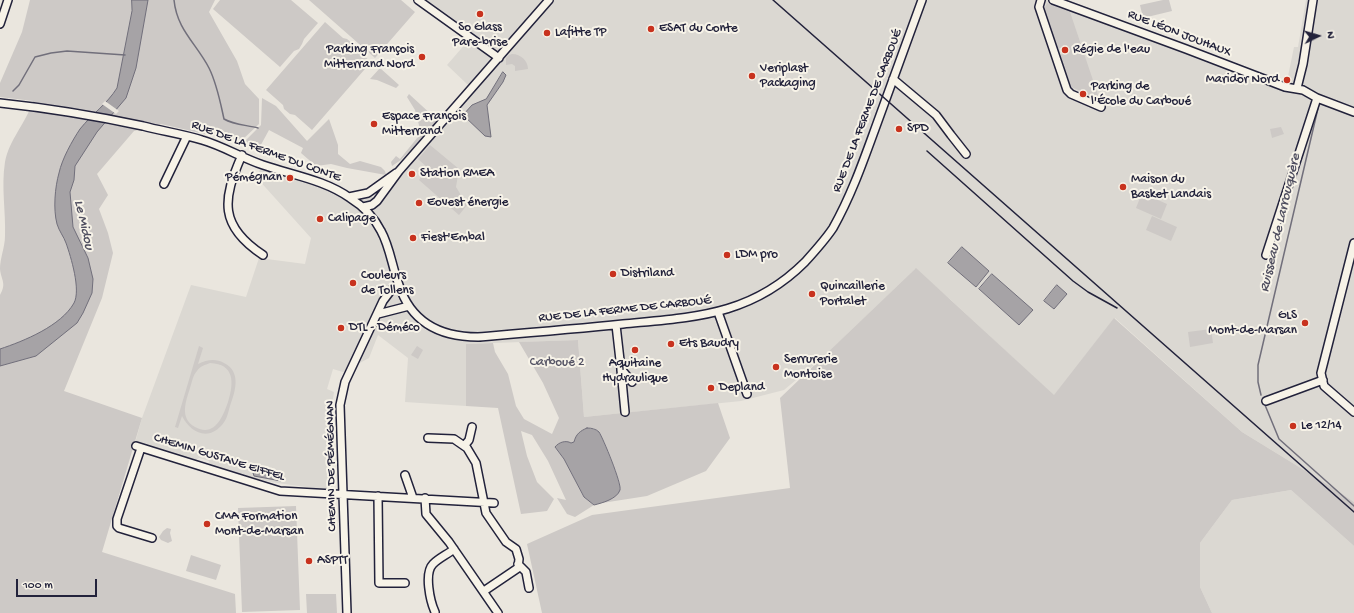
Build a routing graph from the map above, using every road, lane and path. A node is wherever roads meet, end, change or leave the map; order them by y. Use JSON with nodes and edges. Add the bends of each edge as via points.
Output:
{"nodes":[{"id":1,"x":8,"y":0,"type":"edge"},
{"id":2,"x":418,"y":0,"type":"edge"},
{"id":3,"x":549,"y":0,"type":"edge"},
{"id":4,"x":922,"y":0,"type":"edge"},
{"id":5,"x":1053,"y":0,"type":"edge"},
{"id":6,"x":1313,"y":0,"type":"edge"},
{"id":7,"x":1039,"y":2,"type":"edge"},
{"id":8,"x":0,"y":24,"type":"edge"},
{"id":9,"x":499,"y":58,"type":"junction"},
{"id":10,"x":893,"y":79,"type":"junction"},
{"id":11,"x":1297,"y":88,"type":"junction"},
{"id":12,"x":1317,"y":98,"type":"junction"},
{"id":13,"x":0,"y":103,"type":"edge"},
{"id":14,"x":1101,"y":107,"type":"dead end"},
{"id":15,"x":1354,"y":112,"type":"edge"},
{"id":16,"x":187,"y":136,"type":"junction"},
{"id":17,"x":966,"y":154,"type":"dead end"},
{"id":18,"x":242,"y":155,"type":"junction"},
{"id":19,"x":400,"y":171,"type":"junction"},
{"id":20,"x":164,"y":184,"type":"dead end"},
{"id":21,"x":368,"y":194,"type":"junction"},
{"id":22,"x":349,"y":197,"type":"junction"},
{"id":23,"x":377,"y":201,"type":"junction"},
{"id":24,"x":363,"y":207,"type":"junction"},
{"id":25,"x":374,"y":220,"type":"junction"},
{"id":26,"x":1354,"y":243,"type":"edge"},
{"id":27,"x":264,"y":255,"type":"dead end"},
{"id":28,"x":1266,"y":255,"type":"dead end"},
{"id":29,"x":399,"y":286,"type":"junction"},
{"id":30,"x":409,"y":306,"type":"junction"},
{"id":31,"x":718,"y":312,"type":"junction"},
{"id":32,"x":378,"y":314,"type":"junction"},
{"id":33,"x":616,"y":325,"type":"junction"},
{"id":34,"x":621,"y":370,"type":"junction"},
{"id":35,"x":1323,"y":380,"type":"junction"},
{"id":36,"x":632,"y":382,"type":"dead end"},
{"id":37,"x":747,"y":394,"type":"dead end"},
{"id":38,"x":1266,"y":401,"type":"dead end"},
{"id":39,"x":625,"y":412,"type":"dead end"},
{"id":40,"x":1354,"y":412,"type":"edge"},
{"id":41,"x":472,"y":427,"type":"dead end"},
{"id":42,"x":428,"y":438,"type":"dead end"},
{"id":43,"x":464,"y":446,"type":"junction"},
{"id":44,"x":405,"y":474,"type":"dead end"},
{"id":45,"x":344,"y":495,"type":"junction"},
{"id":46,"x":378,"y":496,"type":"junction"},
{"id":47,"x":413,"y":498,"type":"junction"},
{"id":48,"x":426,"y":498,"type":"junction"},
{"id":49,"x":484,"y":503,"type":"junction"},
{"id":50,"x":494,"y":503,"type":"dead end"},
{"id":51,"x":152,"y":538,"type":"dead end"},
{"id":52,"x":454,"y":549,"type":"junction"},
{"id":53,"x":518,"y":564,"type":"junction"},
{"id":54,"x":406,"y":583,"type":"dead end"},
{"id":55,"x":529,"y":588,"type":"dead end"},
{"id":56,"x":484,"y":591,"type":"junction"},
{"id":57,"x":435,"y":612,"type":"dead end"},
{"id":58,"x":348,"y":613,"type":"edge"},
{"id":59,"x":498,"y":613,"type":"edge"}],
"edges":[{"from":1,"to":8,"type":"street"},
{"from":2,"to":9,"type":"street"},
{"from":3,"to":9,"type":"street","name":"RUE DE LA FERME DU CONTE"},
{"from":4,"to":10,"type":"street","name":"RUE DE LA FERME DE CARBOUÉ"},
{"from":5,"to":11,"type":"street","name":"RUE LÉON JOUHAUX","via":[[1285,87]]},
{"from":6,"to":11,"type":"street"},
{"from":7,"to":14,"type":"street","via":[[1067,90]]},
{"from":9,"to":19,"type":"street","name":"RUE DE LA FERME DU CONTE"},
{"from":10,"to":17,"type":"street","via":[[936,115]]},
{"from":10,"to":31,"type":"street","name":"RUE DE LA FERME DE CARBOUÉ","via":[[861,169],[832,229],[794,273],[757,297]]},
{"from":11,"to":12,"type":"street","name":"RUE LÉON JOUHAUX"},
{"from":12,"to":15,"type":"street","name":"RUE LÉON JOUHAUX"},
{"from":12,"to":28,"type":"street"},
{"from":13,"to":16,"type":"street","name":"RUE DE LA FERME DU CONTE","via":[[84,115]]},
{"from":16,"to":18,"type":"street","name":"RUE DE LA FERME DU CONTE"},
{"from":16,"to":20,"type":"street"},
{"from":18,"to":22,"type":"street","name":"RUE DE LA FERME DU CONTE","via":[[261,164],[330,186]]},
{"from":18,"to":27,"type":"street","via":[[232,178],[228,200],[229,218],[250,246]]},
{"from":19,"to":21,"type":"street","name":"RUE DE LA FERME DU CONTE"},
{"from":19,"to":23,"type":"street","name":"RUE DE LA FERME DU CONTE"},
{"from":21,"to":22,"type":"street","name":"RUE DE LA FERME DU CONTE"},
{"from":21,"to":23,"type":"street"},
{"from":21,"to":24,"type":"street"},
{"from":22,"to":24,"type":"street","name":"RUE DE LA FERME DU CONTE"},
{"from":23,"to":24,"type":"street","name":"RUE DE LA FERME DU CONTE"},
{"from":23,"to":25,"type":"street","name":"RUE DE LA FERME DU CONTE","via":[[373,211]]},
{"from":24,"to":25,"type":"street","name":"RUE DE LA FERME DE CARBOUÉ"},
{"from":25,"to":29,"type":"street","name":"RUE DE LA FERME DE CARBOUÉ","via":[[385,241]]},
{"from":26,"to":35,"type":"street","via":[[1321,373]]},
{"from":29,"to":30,"type":"street","name":"RUE DE LA FERME DE CARBOUÉ"},
{"from":29,"to":32,"type":"street","name":"CHEMIN DE PÉMÉGNAN","via":[[387,295]]},
{"from":30,"to":32,"type":"street"},
{"from":30,"to":33,"type":"street","name":"RUE DE LA FERME DE CARBOUÉ","via":[[417,317],[432,327],[465,337]]},
{"from":31,"to":33,"type":"street","name":"RUE DE LA FERME DE CARBOUÉ"},
{"from":31,"to":37,"type":"street"},
{"from":32,"to":45,"type":"street","name":"CHEMIN DE PÉMÉGNAN","via":[[345,382],[340,405]]},
{"from":33,"to":34,"type":"street"},
{"from":34,"to":36,"type":"street"},
{"from":34,"to":39,"type":"street"},
{"from":35,"to":38,"type":"street"},
{"from":35,"to":40,"type":"street","via":[[1324,386]]},
{"from":41,"to":43,"type":"street","via":[[469,440]]},
{"from":42,"to":43,"type":"street","via":[[454,439]]},
{"from":43,"to":49,"type":"street","via":[[476,462]]},
{"from":44,"to":47,"type":"street","via":[[413,486]]},
{"from":45,"to":46,"type":"street","name":"CHEMIN GUSTAVE EIFFEL"},
{"from":45,"to":51,"type":"street","name":"CHEMIN GUSTAVE EIFFEL","via":[[280,491],[138,447],[117,526]]},
{"from":45,"to":58,"type":"street","name":"CHEMIN DE PÉMÉGNAN"},
{"from":46,"to":47,"type":"street","name":"CHEMIN GUSTAVE EIFFEL"},
{"from":46,"to":54,"type":"street","via":[[376,583]]},
{"from":47,"to":48,"type":"street","name":"CHEMIN GUSTAVE EIFFEL"},
{"from":48,"to":49,"type":"street","name":"CHEMIN GUSTAVE EIFFEL"},
{"from":48,"to":52,"type":"street","via":[[426,514]]},
{"from":49,"to":50,"type":"street","name":"CHEMIN GUSTAVE EIFFEL"},
{"from":49,"to":53,"type":"street","via":[[486,513],[506,542],[516,549]]},
{"from":52,"to":56,"type":"street"},
{"from":52,"to":57,"type":"street","via":[[433,564],[428,573],[431,603]]},
{"from":53,"to":55,"type":"street","via":[[526,572]]},
{"from":53,"to":56,"type":"street","via":[[518,568]]},
{"from":56,"to":59,"type":"street"}]}
